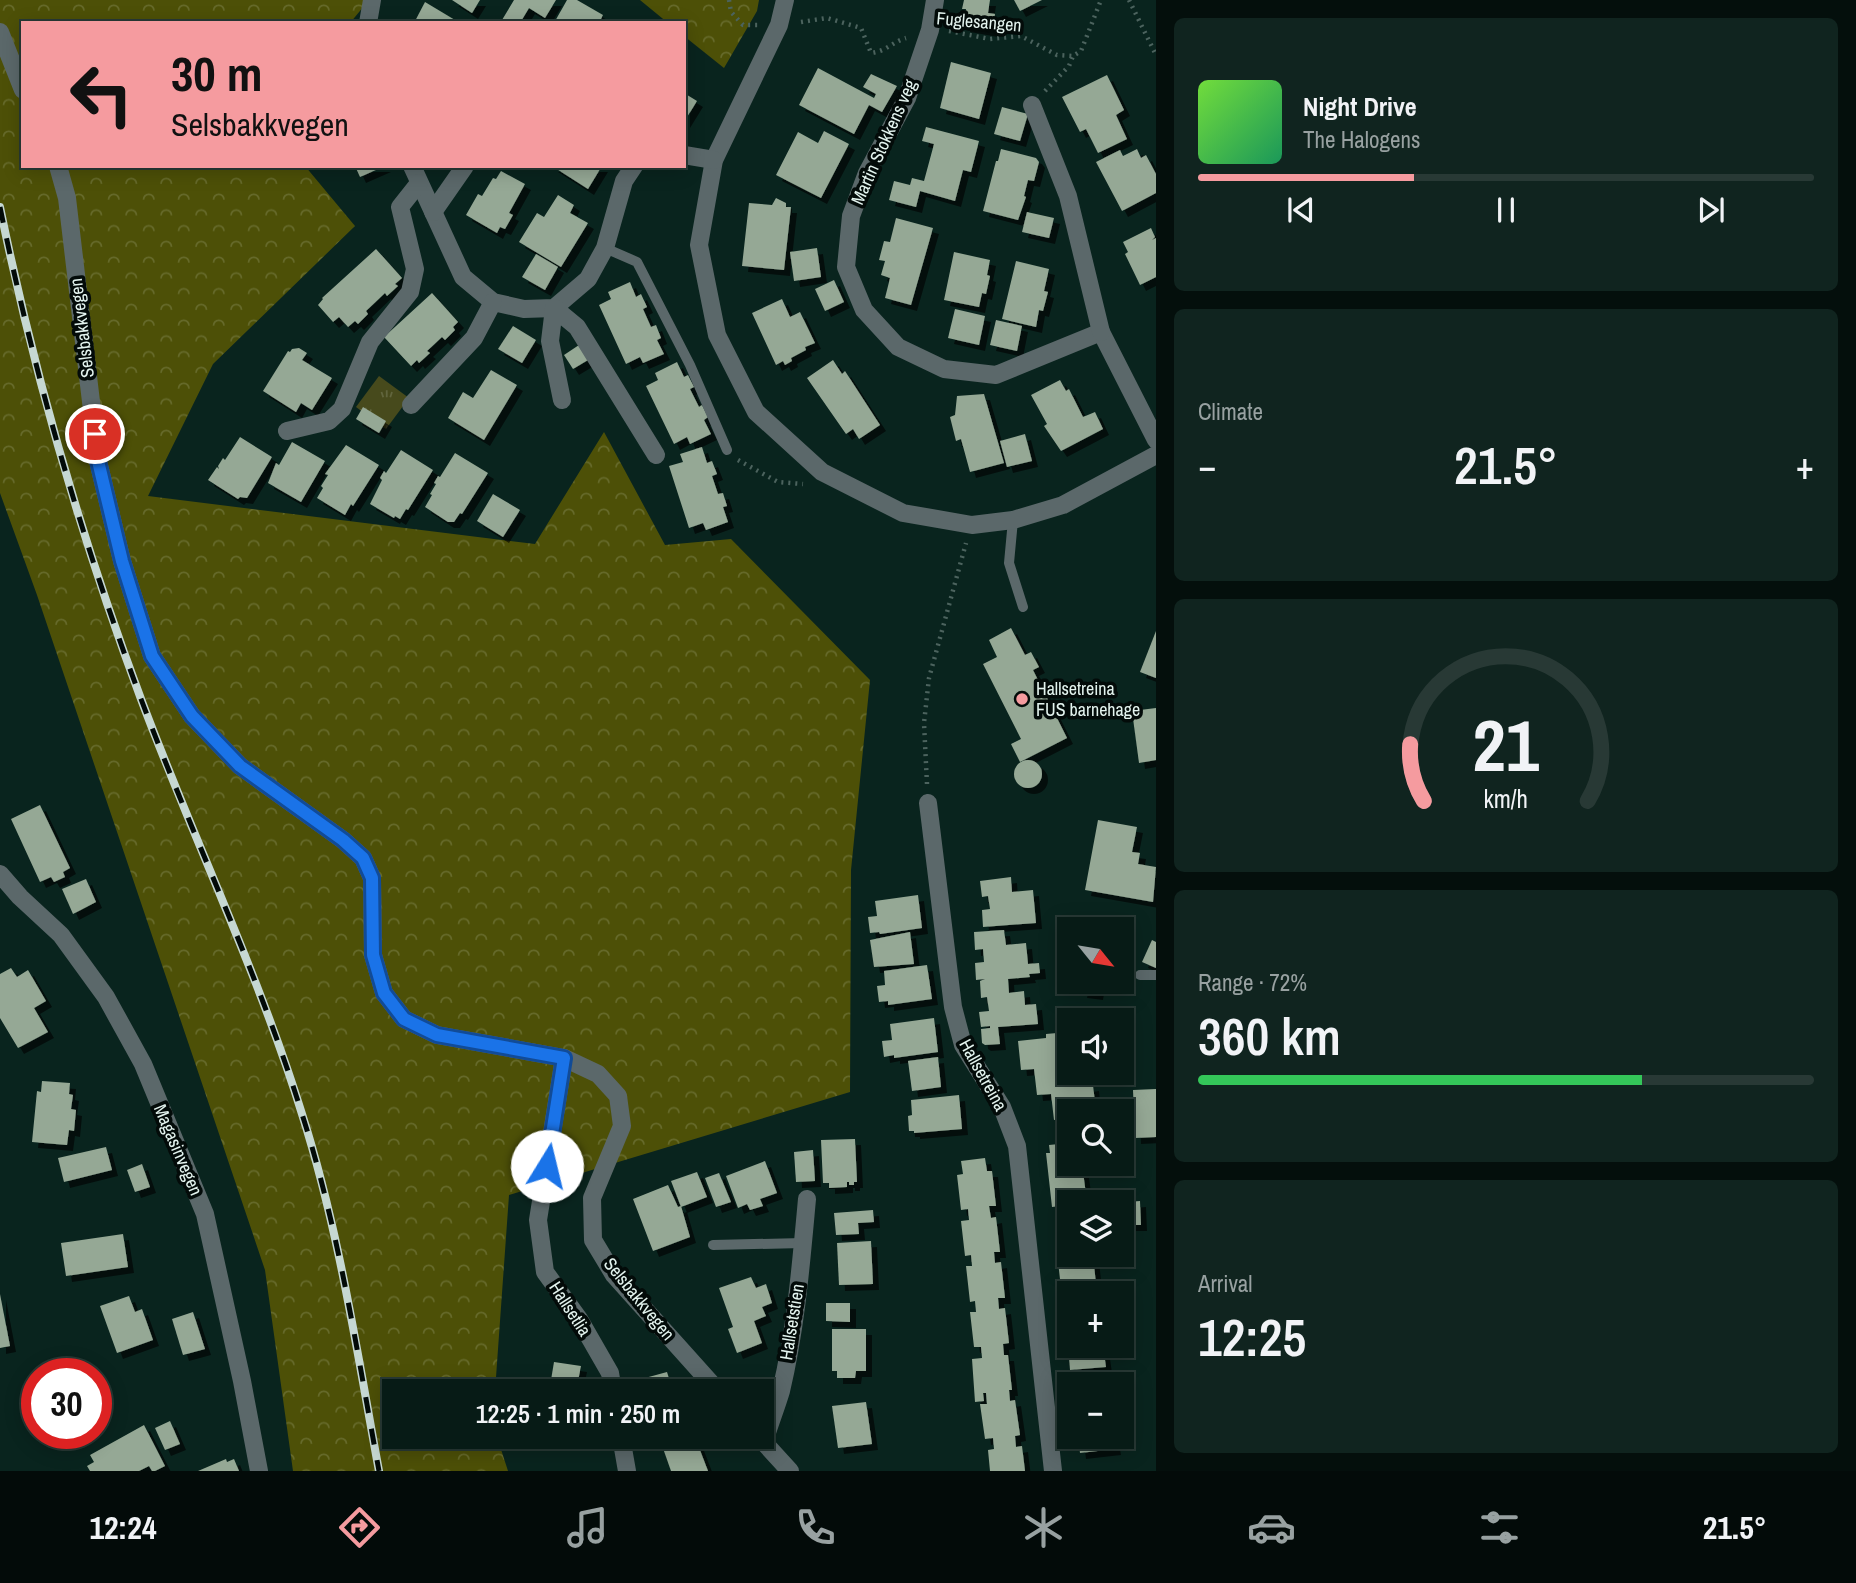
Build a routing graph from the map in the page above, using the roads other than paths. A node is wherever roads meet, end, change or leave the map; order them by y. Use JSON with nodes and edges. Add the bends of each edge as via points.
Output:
{"nodes":[{"id":1,"x":372,"y":0,"type":"edge"},
{"id":2,"x":785,"y":0,"type":"edge"},
{"id":3,"x":935,"y":0,"type":"edge"},
{"id":4,"x":368,"y":21,"type":"edge"},
{"id":5,"x":0,"y":32,"type":"edge"},
{"id":6,"x":21,"y":85,"type":"edge"},
{"id":7,"x":1032,"y":105,"type":"road end"},
{"id":8,"x":686,"y":155,"type":"edge"},
{"id":9,"x":714,"y":160,"type":"junction"},
{"id":10,"x":59,"y":168,"type":"edge"},
{"id":11,"x":464,"y":168,"type":"edge"},
{"id":12,"x":633,"y":168,"type":"edge"},
{"id":13,"x":415,"y":174,"type":"edge"},
{"id":14,"x":433,"y":212,"type":"junction"},
{"id":15,"x":605,"y":248,"type":"junction"},
{"id":16,"x":492,"y":302,"type":"junction"},
{"id":17,"x":554,"y":308,"type":"junction"},
{"id":18,"x":1101,"y":332,"type":"junction"},
{"id":19,"x":562,"y":400,"type":"dead end"},
{"id":20,"x":411,"y":405,"type":"dead end"},
{"id":21,"x":286,"y":431,"type":"dead end"},
{"id":22,"x":1156,"y":440,"type":"edge"},
{"id":23,"x":727,"y":450,"type":"road end"},
{"id":24,"x":1156,"y":455,"type":"edge"},
{"id":25,"x":656,"y":456,"type":"dead end"},
{"id":26,"x":1013,"y":520,"type":"junction"},
{"id":27,"x":1023,"y":607,"type":"dead end"},
{"id":28,"x":928,"y":803,"type":"road end"},
{"id":29,"x":0,"y":874,"type":"edge"},
{"id":30,"x":1140,"y":975,"type":"dead end"},
{"id":31,"x":1156,"y":975,"type":"edge"},
{"id":32,"x":564,"y":1058,"type":"junction"},
{"id":33,"x":807,"y":1199,"type":"dead end"},
{"id":34,"x":803,"y":1243,"type":"junction"},
{"id":35,"x":713,"y":1245,"type":"dead end"},
{"id":36,"x":611,"y":1379,"type":"edge"},
{"id":37,"x":707,"y":1379,"type":"edge"},
{"id":38,"x":774,"y":1408,"type":"edge"},
{"id":39,"x":623,"y":1449,"type":"edge"},
{"id":40,"x":770,"y":1449,"type":"edge"},
{"id":41,"x":259,"y":1471,"type":"edge"},
{"id":42,"x":627,"y":1471,"type":"edge"},
{"id":43,"x":790,"y":1471,"type":"edge"},
{"id":44,"x":1053,"y":1471,"type":"edge"}],
"edges":[{"from":1,"to":4,"type":"street"},
{"from":2,"to":9,"type":"street","via":[[779,25]]},
{"from":3,"to":18,"type":"street","name":"Martin Stokkens veg","via":[[930,30],[907,97],[867,173],[851,216],[846,267],[864,310],[898,347],[944,369],[996,375]]},
{"from":5,"to":6,"type":"street"},
{"from":7,"to":18,"type":"street","via":[[1068,196]]},
{"from":8,"to":9,"type":"street"},
{"from":9,"to":26,"type":"street","via":[[699,245],[717,335],[756,412],[822,472],[903,513],[972,525]]},
{"from":10,"to":32,"type":"street","name":"Selsbakkvegen","via":[[67,198],[98,461],[122,561],[152,656],[192,716],[240,766],[363,858],[372,878],[373,955],[384,993],[404,1019],[437,1035]]},
{"from":11,"to":14,"type":"street"},
{"from":12,"to":15,"type":"street","via":[[624,181]]},
{"from":13,"to":14,"type":"street"},
{"from":13,"to":21,"type":"street","via":[[400,207],[415,269],[410,292],[370,342],[342,409],[329,421]]},
{"from":14,"to":16,"type":"street","via":[[463,276]]},
{"from":15,"to":17,"type":"street","via":[[588,279]]},
{"from":15,"to":23,"type":"lane","via":[[637,262]]},
{"from":16,"to":17,"type":"street","via":[[524,309]]},
{"from":16,"to":20,"type":"street","via":[[474,338]]},
{"from":17,"to":19,"type":"street","via":[[550,341]]},
{"from":17,"to":25,"type":"street","via":[[577,327]]},
{"from":18,"to":22,"type":"street"},
{"from":24,"to":26,"type":"street","via":[[1063,505]]},
{"from":26,"to":27,"type":"lane","via":[[1009,563]]},
{"from":28,"to":44,"type":"street","name":"Hallsetreina","via":[[953,1007],[962,1045],[1002,1107],[1017,1146]]},
{"from":29,"to":41,"type":"street","name":"Magasinvegen","via":[[61,935],[106,997],[143,1064],[205,1214]]},
{"from":30,"to":31,"type":"lane"},
{"from":32,"to":36,"type":"street","name":"Hallsetlia","via":[[538,1220],[545,1272],[579,1320]]},
{"from":32,"to":37,"type":"street","name":"Selsbakkvegen","via":[[598,1074],[618,1096],[622,1126],[592,1198],[593,1240],[614,1275]]},
{"from":33,"to":34,"type":"street","name":"Hallsetstien"},
{"from":34,"to":35,"type":"lane"},
{"from":34,"to":38,"type":"street","name":"Hallsetstien","via":[[787,1360]]},
{"from":39,"to":42,"type":"street"},
{"from":40,"to":43,"type":"street"}]}
